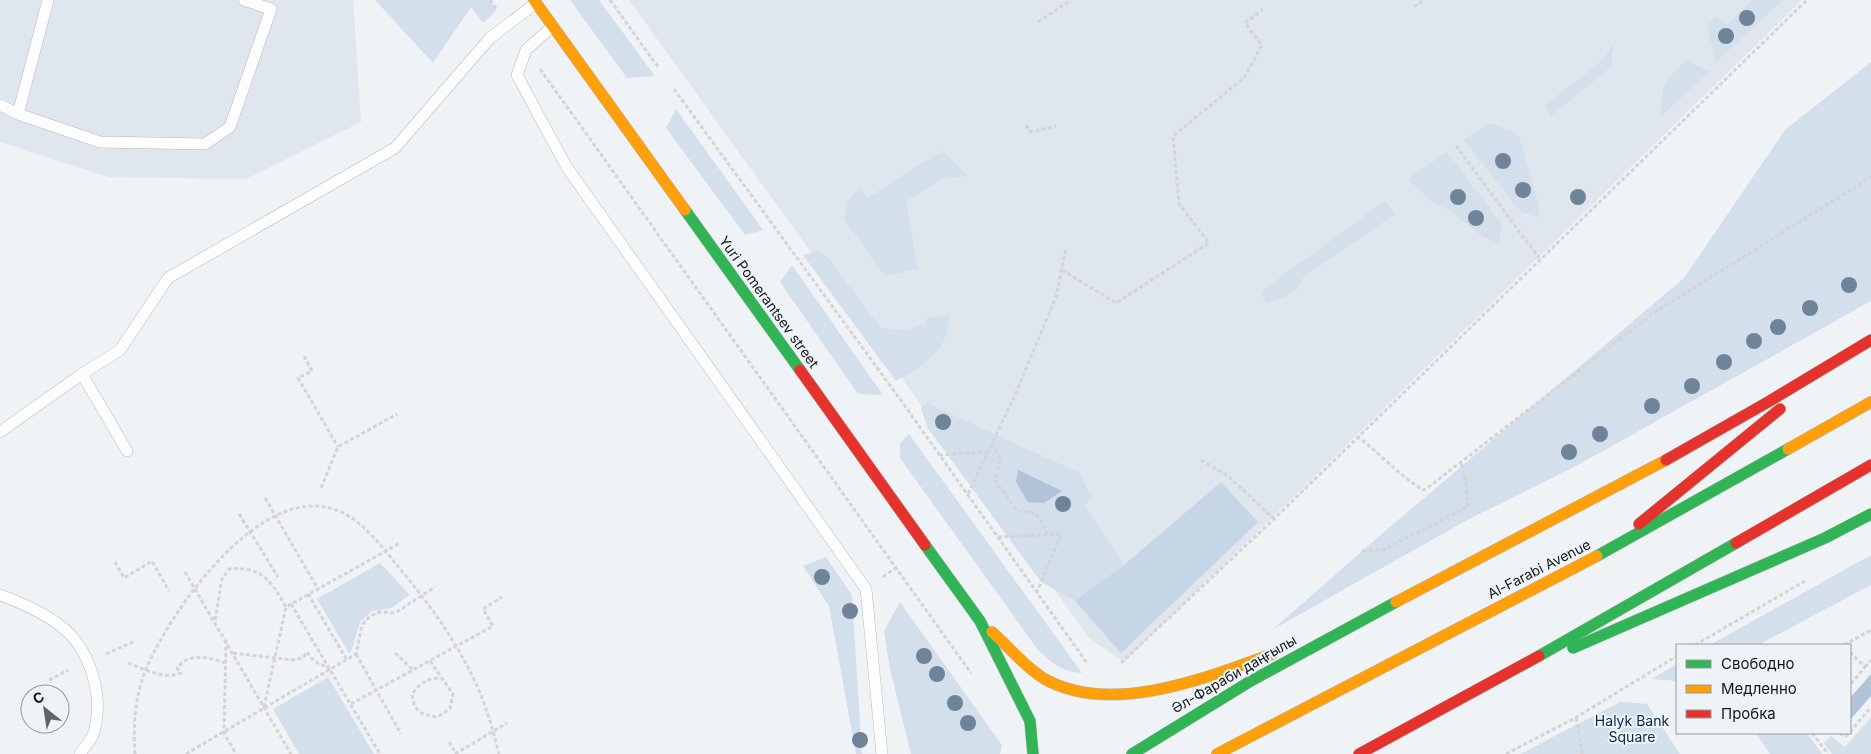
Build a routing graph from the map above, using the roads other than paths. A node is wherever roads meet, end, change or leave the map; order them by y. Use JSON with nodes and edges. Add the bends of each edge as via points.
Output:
{"nodes":[{"id":1,"x":48,"y":0,"type":"edge"},
{"id":2,"x":244,"y":0,"type":"edge"},
{"id":3,"x":535,"y":1,"type":"edge"},
{"id":4,"x":552,"y":26,"type":"junction"},
{"id":5,"x":0,"y":105,"type":"edge"},
{"id":6,"x":18,"y":114,"type":"junction"},
{"id":7,"x":1871,"y":340,"type":"edge"},
{"id":8,"x":1843,"y":357,"type":"junction"},
{"id":9,"x":82,"y":374,"type":"junction"},
{"id":10,"x":1871,"y":402,"type":"edge"},
{"id":11,"x":0,"y":432,"type":"edge"},
{"id":12,"x":127,"y":451,"type":"dead end"},
{"id":13,"x":1871,"y":465,"type":"edge"},
{"id":14,"x":1871,"y":514,"type":"edge"},
{"id":15,"x":1607,"y":551,"type":"junction"},
{"id":16,"x":0,"y":595,"type":"edge"},
{"id":17,"x":980,"y":621,"type":"junction"},
{"id":18,"x":1353,"y":624,"type":"junction"},
{"id":19,"x":1498,"y":680,"type":"junction"},
{"id":20,"x":80,"y":754,"type":"edge"},
{"id":21,"x":882,"y":754,"type":"edge"},
{"id":22,"x":1033,"y":754,"type":"edge"},
{"id":23,"x":1132,"y":754,"type":"edge"},
{"id":24,"x":1217,"y":754,"type":"edge"},
{"id":25,"x":1359,"y":754,"type":"edge"}],
"edges":[{"from":1,"to":6,"type":"lane"},
{"from":2,"to":6,"type":"lane","via":[[271,9],[230,127],[205,144],[100,142]]},
{"from":3,"to":4,"type":"main road","name":"Yuri Pomerantsev street"},
{"from":3,"to":9,"type":"lane","via":[[490,38],[395,148],[168,278],[120,350]]},
{"from":4,"to":17,"type":"main road","name":"Yuri Pomerantsev street"},
{"from":4,"to":21,"type":"lane","via":[[526,50],[517,75],[566,166],[866,589]]},
{"from":5,"to":6,"type":"lane"},
{"from":7,"to":8,"type":"main road"},
{"from":8,"to":15,"type":"main road"},
{"from":8,"to":18,"type":"main road","via":[[1653,467]]},
{"from":9,"to":11,"type":"lane"},
{"from":9,"to":12,"type":"lane"},
{"from":10,"to":15,"type":"main road","name":"Al-Farabi Avenue"},
{"from":13,"to":19,"type":"main road"},
{"from":14,"to":19,"type":"main road","via":[[1825,538]]},
{"from":15,"to":24,"type":"main road","name":"Al-Farabi Avenue"},
{"from":16,"to":20,"type":"lane","via":[[27,605],[63,627],[89,661],[98,700],[92,736]]},
{"from":17,"to":18,"type":"main road","via":[[1044,678],[1070,691],[1103,697],[1139,692],[1222,672]]},
{"from":17,"to":22,"type":"main road","via":[[1030,721]]},
{"from":18,"to":23,"type":"main road","name":"Әл-Фараби даңғылы","via":[[1188,716]]},
{"from":19,"to":25,"type":"main road"}]}
